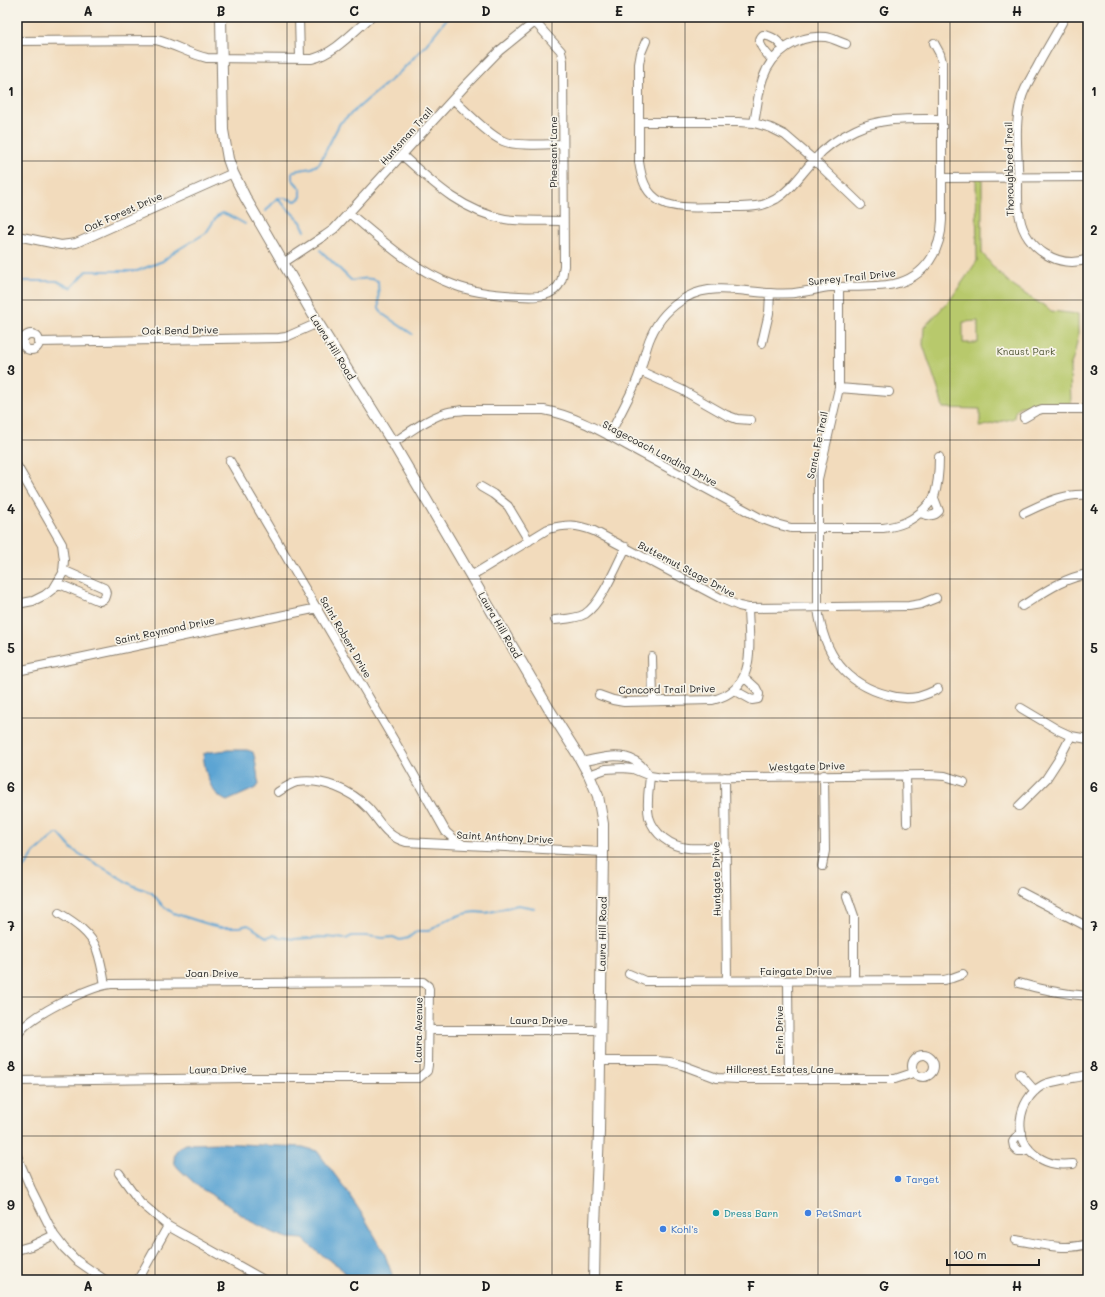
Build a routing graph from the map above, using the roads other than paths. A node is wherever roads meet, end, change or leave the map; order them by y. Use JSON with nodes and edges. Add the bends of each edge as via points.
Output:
{"nodes":[{"id":1,"x":221,"y":17,"type":"edge"},
{"id":2,"x":299,"y":17,"type":"edge"},
{"id":3,"x":371,"y":17,"type":"edge"},
{"id":4,"x":1065,"y":17,"type":"edge"},
{"id":5,"x":538,"y":19,"type":"edge"},
{"id":6,"x":17,"y":41,"type":"edge"},
{"id":7,"x":646,"y":41,"type":"dead end"},
{"id":8,"x":934,"y":43,"type":"dead end"},
{"id":9,"x":846,"y":44,"type":"dead end"},
{"id":10,"x":784,"y":48,"type":"junction"},
{"id":11,"x":300,"y":58,"type":"junction"},
{"id":12,"x":222,"y":59,"type":"junction"},
{"id":13,"x":772,"y":60,"type":"junction"},
{"id":14,"x":453,"y":99,"type":"junction"},
{"id":15,"x":942,"y":119,"type":"junction"},
{"id":16,"x":640,"y":122,"type":"junction"},
{"id":17,"x":754,"y":123,"type":"junction"},
{"id":18,"x":563,"y":144,"type":"junction"},
{"id":19,"x":402,"y":155,"type":"junction"},
{"id":20,"x":814,"y":160,"type":"junction"},
{"id":21,"x":233,"y":173,"type":"junction"},
{"id":22,"x":1018,"y":177,"type":"junction"},
{"id":23,"x":1088,"y":177,"type":"edge"},
{"id":24,"x":942,"y":178,"type":"junction"},
{"id":25,"x":861,"y":205,"type":"dead end"},
{"id":26,"x":349,"y":213,"type":"junction"},
{"id":27,"x":563,"y":221,"type":"junction"},
{"id":28,"x":17,"y":236,"type":"edge"},
{"id":29,"x":1088,"y":258,"type":"edge"},
{"id":30,"x":283,"y":263,"type":"junction"},
{"id":31,"x":839,"y":286,"type":"junction"},
{"id":32,"x":770,"y":293,"type":"junction"},
{"id":33,"x":318,"y":323,"type":"junction"},
{"id":34,"x":38,"y":342,"type":"dead end"},
{"id":35,"x":762,"y":343,"type":"dead end"},
{"id":36,"x":640,"y":371,"type":"junction"},
{"id":37,"x":840,"y":388,"type":"junction"},
{"id":38,"x":889,"y":392,"type":"dead end"},
{"id":39,"x":1088,"y":409,"type":"edge"},
{"id":40,"x":1024,"y":418,"type":"dead end"},
{"id":41,"x":751,"y":420,"type":"dead end"},
{"id":42,"x":609,"y":436,"type":"junction"},
{"id":43,"x":393,"y":443,"type":"junction"},
{"id":44,"x":939,"y":458,"type":"dead end"},
{"id":45,"x":230,"y":461,"type":"dead end"},
{"id":46,"x":17,"y":466,"type":"edge"},
{"id":47,"x":481,"y":487,"type":"dead end"},
{"id":48,"x":1088,"y":495,"type":"edge"},
{"id":49,"x":934,"y":498,"type":"junction"},
{"id":50,"x":920,"y":513,"type":"junction"},
{"id":51,"x":1024,"y":513,"type":"dead end"},
{"id":52,"x":818,"y":528,"type":"junction"},
{"id":53,"x":529,"y":542,"type":"junction"},
{"id":54,"x":626,"y":547,"type":"junction"},
{"id":55,"x":63,"y":570,"type":"junction"},
{"id":56,"x":1088,"y":574,"type":"edge"},
{"id":57,"x":472,"y":576,"type":"junction"},
{"id":58,"x":57,"y":584,"type":"junction"},
{"id":59,"x":936,"y":598,"type":"dead end"},
{"id":60,"x":17,"y":604,"type":"edge"},
{"id":61,"x":1022,"y":606,"type":"dead end"},
{"id":62,"x":318,"y":608,"type":"junction"},
{"id":63,"x":748,"y":608,"type":"junction"},
{"id":64,"x":818,"y":608,"type":"junction"},
{"id":65,"x":555,"y":620,"type":"dead end"},
{"id":66,"x":652,"y":656,"type":"dead end"},
{"id":67,"x":17,"y":671,"type":"edge"},
{"id":68,"x":744,"y":677,"type":"junction"},
{"id":69,"x":938,"y":689,"type":"dead end"},
{"id":70,"x":734,"y":690,"type":"junction"},
{"id":71,"x":599,"y":695,"type":"dead end"},
{"id":72,"x":653,"y":701,"type":"junction"},
{"id":73,"x":1021,"y":708,"type":"dead end"},
{"id":74,"x":1071,"y":736,"type":"junction"},
{"id":75,"x":1088,"y":739,"type":"edge"},
{"id":76,"x":582,"y":762,"type":"junction"},
{"id":77,"x":589,"y":775,"type":"junction"},
{"id":78,"x":906,"y":775,"type":"junction"},
{"id":79,"x":650,"y":776,"type":"junction"},
{"id":80,"x":824,"y":776,"type":"junction"},
{"id":81,"x":725,"y":777,"type":"junction"},
{"id":82,"x":964,"y":782,"type":"dead end"},
{"id":83,"x":278,"y":792,"type":"dead end"},
{"id":84,"x":1019,"y":806,"type":"dead end"},
{"id":85,"x":907,"y":823,"type":"dead end"},
{"id":86,"x":442,"y":825,"type":"junction"},
{"id":87,"x":429,"y":843,"type":"junction"},
{"id":88,"x":462,"y":844,"type":"junction"},
{"id":89,"x":725,"y":847,"type":"junction"},
{"id":90,"x":603,"y":852,"type":"junction"},
{"id":91,"x":822,"y":866,"type":"dead end"},
{"id":92,"x":1021,"y":892,"type":"dead end"},
{"id":93,"x":847,"y":896,"type":"dead end"},
{"id":94,"x":59,"y":913,"type":"dead end"},
{"id":95,"x":1088,"y":927,"type":"edge"},
{"id":96,"x":629,"y":974,"type":"dead end"},
{"id":97,"x":963,"y":974,"type":"dead end"},
{"id":98,"x":854,"y":980,"type":"junction"},
{"id":99,"x":727,"y":981,"type":"junction"},
{"id":100,"x":788,"y":981,"type":"junction"},
{"id":101,"x":423,"y":982,"type":"joint"},
{"id":102,"x":1019,"y":983,"type":"dead end"},
{"id":103,"x":105,"y":984,"type":"junction"},
{"id":104,"x":1088,"y":996,"type":"edge"},
{"id":105,"x":429,"y":1030,"type":"junction"},
{"id":106,"x":601,"y":1030,"type":"junction"},
{"id":107,"x":17,"y":1036,"type":"edge"},
{"id":108,"x":600,"y":1061,"type":"junction"},
{"id":109,"x":914,"y":1071,"type":"dead end"},
{"id":110,"x":1020,"y":1074,"type":"dead end"},
{"id":111,"x":1088,"y":1075,"type":"edge"},
{"id":112,"x":419,"y":1078,"type":"joint"},
{"id":113,"x":789,"y":1079,"type":"junction"},
{"id":114,"x":17,"y":1081,"type":"edge"},
{"id":115,"x":1035,"y":1091,"type":"junction"},
{"id":116,"x":17,"y":1156,"type":"edge"},
{"id":117,"x":1073,"y":1164,"type":"dead end"},
{"id":118,"x":119,"y":1173,"type":"dead end"},
{"id":119,"x":168,"y":1226,"type":"junction"},
{"id":120,"x":54,"y":1236,"type":"junction"},
{"id":121,"x":1016,"y":1240,"type":"dead end"},
{"id":122,"x":1088,"y":1244,"type":"edge"},
{"id":123,"x":17,"y":1250,"type":"edge"},
{"id":124,"x":105,"y":1280,"type":"edge"},
{"id":125,"x":138,"y":1280,"type":"edge"},
{"id":126,"x":264,"y":1280,"type":"edge"},
{"id":127,"x":594,"y":1280,"type":"edge"}],
"edges":[{"from":1,"to":12,"type":"main road","name":"Laura Hill Road"},
{"from":2,"to":11,"type":"street"},
{"from":3,"to":11,"type":"street","via":[[324,55],[312,59]]},
{"from":4,"to":22,"type":"street","name":"Thoroughbred Trail","via":[[1021,99],[1017,131]]},
{"from":5,"to":14,"type":"street","name":"Huntsman Trail","via":[[499,51]]},
{"from":5,"to":18,"type":"street","name":"Pheasant Lane","via":[[561,51],[563,61]]},
{"from":6,"to":12,"type":"street","via":[[156,40],[168,42],[196,56]]},
{"from":7,"to":16,"type":"street","via":[[639,64]]},
{"from":8,"to":15,"type":"street","name":"Surrey Trail Drive","via":[[942,62]]},
{"from":9,"to":10,"type":"street","via":[[817,37]]},
{"from":10,"to":13,"type":"street"},
{"from":10,"to":13,"type":"street","via":[[771,36],[760,38],[760,46]]},
{"from":11,"to":12,"type":"street"},
{"from":12,"to":21,"type":"main road","name":"Laura Hill Road","via":[[223,130]]},
{"from":13,"to":17,"type":"street","via":[[762,80]]},
{"from":14,"to":18,"type":"street","via":[[504,141],[518,144]]},
{"from":14,"to":19,"type":"street","name":"Huntsman Trail"},
{"from":15,"to":20,"type":"street","via":[[874,123],[841,137]]},
{"from":15,"to":24,"type":"street","name":"Surrey Trail Drive"},
{"from":16,"to":17,"type":"street"},
{"from":16,"to":20,"type":"street","via":[[639,162],[645,187],[652,195],[672,206],[763,205],[786,192]]},
{"from":17,"to":20,"type":"street","via":[[785,135]]},
{"from":18,"to":27,"type":"street","name":"Pheasant Lane"},
{"from":19,"to":26,"type":"street","name":"Huntsman Trail"},
{"from":19,"to":27,"type":"street","via":[[436,186],[464,206],[507,220]]},
{"from":20,"to":25,"type":"street"},
{"from":21,"to":28,"type":"street","name":"Oak Forest Drive","via":[[76,243],[61,245]]},
{"from":21,"to":30,"type":"main road","name":"Laura Hill Road"},
{"from":22,"to":23,"type":"street"},
{"from":22,"to":24,"type":"street"},
{"from":22,"to":29,"type":"street","name":"Thoroughbred Trail","via":[[1020,219],[1034,245],[1052,258],[1064,262],[1078,262]]},
{"from":24,"to":31,"type":"street","name":"Surrey Trail Drive","via":[[942,231],[933,256],[924,267],[904,281],[894,284]]},
{"from":26,"to":27,"type":"street","name":"Pheasant Lane","via":[[404,259],[428,273],[455,285],[492,294],[526,297],[542,296],[555,290],[562,280]]},
{"from":26,"to":30,"type":"street","name":"Huntsman Trail","via":[[334,229]]},
{"from":30,"to":33,"type":"main road","name":"Laura Hill Road"},
{"from":31,"to":32,"type":"street","name":"Surrey Trail Drive","via":[[787,294]]},
{"from":31,"to":37,"type":"street","name":"Santa Fe Trail"},
{"from":32,"to":35,"type":"street","via":[[769,313]]},
{"from":32,"to":36,"type":"street","name":"Surrey Trail Drive","via":[[716,290],[688,296],[666,313],[658,323],[650,337]]},
{"from":33,"to":34,"type":"street","name":"Oak Bend Drive","via":[[279,338]]},
{"from":33,"to":43,"type":"main road","name":"Laura Hill Road"},
{"from":36,"to":41,"type":"street","via":[[682,390],[726,415]]},
{"from":36,"to":42,"type":"street","name":"Surrey Trail Drive"},
{"from":37,"to":38,"type":"street"},
{"from":37,"to":52,"type":"street","name":"Santa Fe Trail","via":[[818,479]]},
{"from":39,"to":40,"type":"street","via":[[1042,409]]},
{"from":42,"to":43,"type":"street","name":"Stagecoach Landing Drive","via":[[568,415],[544,410],[464,410],[435,418]]},
{"from":42,"to":52,"type":"street","name":"Stagecoach Landing Drive","via":[[760,518],[790,528]]},
{"from":43,"to":57,"type":"main road","name":"Laura Hill Road"},
{"from":44,"to":49,"type":"street","name":"Stagecoach Landing Drive"},
{"from":45,"to":62,"type":"street","name":"Saint Robert Drive"},
{"from":46,"to":55,"type":"street","via":[[62,544]]},
{"from":47,"to":53,"type":"street","via":[[508,506]]},
{"from":48,"to":51,"type":"street","via":[[1058,498]]},
{"from":49,"to":50,"type":"street","name":"Stagecoach Landing Drive"},
{"from":49,"to":50,"type":"street","name":"Stagecoach Landing Drive","via":[[939,511],[932,516]]},
{"from":50,"to":52,"type":"street","name":"Stagecoach Landing Drive","via":[[907,522],[883,528]]},
{"from":52,"to":64,"type":"street","name":"Santa Fe Trail"},
{"from":53,"to":54,"type":"street","name":"Butternut Stage Drive","via":[[548,529],[572,525],[583,526]]},
{"from":53,"to":57,"type":"street","name":"Butternut Stage Drive"},
{"from":54,"to":63,"type":"street","name":"Butternut Stage Drive","via":[[722,599]]},
{"from":54,"to":65,"type":"street","via":[[593,606],[586,613],[576,617]]},
{"from":55,"to":58,"type":"street"},
{"from":55,"to":58,"type":"street","via":[[104,588],[104,599],[100,601]]},
{"from":56,"to":61,"type":"street","via":[[1058,584]]},
{"from":57,"to":76,"type":"main road","name":"Laura Hill Road"},
{"from":58,"to":60,"type":"street","via":[[45,595],[33,601]]},
{"from":59,"to":64,"type":"street","name":"Butternut Stage Drive","via":[[908,606]]},
{"from":62,"to":67,"type":"street","name":"Saint Raymond Drive"},
{"from":62,"to":86,"type":"street","name":"Saint Robert Drive"},
{"from":63,"to":64,"type":"street","name":"Butternut Stage Drive"},
{"from":63,"to":68,"type":"street","name":"Concord Trail Drive","via":[[749,656]]},
{"from":64,"to":69,"type":"street","name":"Santa Fe Trail","via":[[820,625],[831,652],[843,669],[857,682],[878,693],[906,698],[918,697]]},
{"from":66,"to":72,"type":"street"},
{"from":68,"to":70,"type":"street","name":"Concord Trail Drive"},
{"from":68,"to":70,"type":"street","via":[[756,688],[758,699],[752,700]]},
{"from":70,"to":72,"type":"street","name":"Concord Trail Drive","via":[[722,698],[712,700]]},
{"from":71,"to":72,"type":"street","name":"Concord Trail Drive","via":[[624,702]]},
{"from":73,"to":74,"type":"street"},
{"from":74,"to":75,"type":"street"},
{"from":74,"to":84,"type":"street","via":[[1046,779]]},
{"from":76,"to":77,"type":"main road","name":"Laura Hill Road"},
{"from":76,"to":79,"type":"street","via":[[603,757],[624,757],[636,761]]},
{"from":77,"to":79,"type":"street","name":"Westgate Drive","via":[[606,769],[622,768],[633,769]]},
{"from":77,"to":90,"type":"main road","name":"Laura Hill Road","via":[[598,796],[603,824]]},
{"from":78,"to":80,"type":"street","name":"Westgate Drive"},
{"from":78,"to":82,"type":"street","name":"Westgate Drive","via":[[939,775]]},
{"from":78,"to":85,"type":"street"},
{"from":79,"to":81,"type":"street","name":"Westgate Drive"},
{"from":79,"to":89,"type":"street","via":[[649,816],[652,824],[664,838],[670,843],[688,848]]},
{"from":80,"to":81,"type":"street","name":"Westgate Drive"},
{"from":80,"to":91,"type":"street","via":[[825,852]]},
{"from":81,"to":89,"type":"street","name":"Huntgate Drive"},
{"from":83,"to":87,"type":"street","name":"Saint Anthony Drive","via":[[297,782],[316,782],[336,787],[360,800],[385,830],[399,840]]},
{"from":86,"to":87,"type":"street","via":[[441,836]]},
{"from":86,"to":88,"type":"street","name":"Saint Robert Drive","via":[[446,832]]},
{"from":87,"to":88,"type":"street","name":"Saint Anthony Drive"},
{"from":88,"to":90,"type":"street","name":"Saint Anthony Drive"},
{"from":89,"to":99,"type":"street","name":"Huntgate Drive"},
{"from":90,"to":106,"type":"main road","name":"Laura Hill Road"},
{"from":92,"to":95,"type":"street"},
{"from":93,"to":98,"type":"street","via":[[854,916]]},
{"from":94,"to":103,"type":"street","via":[[75,923],[92,940],[99,954]]},
{"from":96,"to":99,"type":"street","name":"Fairgate Drive","via":[[645,981]]},
{"from":97,"to":98,"type":"street","name":"Fairgate Drive","via":[[944,980]]},
{"from":98,"to":100,"type":"street","name":"Fairgate Drive"},
{"from":99,"to":100,"type":"street","name":"Fairgate Drive"},
{"from":100,"to":113,"type":"street","name":"Erin Drive"},
{"from":101,"to":103,"type":"street","name":"Joan Drive"},
{"from":101,"to":105,"type":"street","name":"Laura Avenue","via":[[429,989]]},
{"from":102,"to":104,"type":"street","via":[[1064,994]]},
{"from":103,"to":107,"type":"street","name":"Joan Drive","via":[[67,999],[21,1029]]},
{"from":105,"to":106,"type":"street","name":"Laura Drive"},
{"from":105,"to":112,"type":"street","name":"Laura Avenue","via":[[427,1071]]},
{"from":106,"to":108,"type":"main road","name":"Laura Hill Road"},
{"from":108,"to":113,"type":"street","name":"Hillcrest Estates Lane","via":[[670,1062],[712,1076],[737,1080]]},
{"from":108,"to":127,"type":"main road","name":"Laura Hill Road"},
{"from":109,"to":113,"type":"street","name":"Hillcrest Estates Lane","via":[[895,1079]]},
{"from":110,"to":115,"type":"street"},
{"from":111,"to":115,"type":"street","via":[[1051,1082]]},
{"from":112,"to":114,"type":"street","name":"Laura Drive"},
{"from":115,"to":117,"type":"street","via":[[1021,1111],[1024,1142],[1036,1157],[1058,1165]]},
{"from":116,"to":120,"type":"street"},
{"from":118,"to":119,"type":"street","via":[[140,1202]]},
{"from":119,"to":125,"type":"street"},
{"from":119,"to":126,"type":"street"},
{"from":120,"to":123,"type":"street"},
{"from":120,"to":124,"type":"street","via":[[76,1260]]},
{"from":121,"to":122,"type":"street","via":[[1060,1247]]}]}
